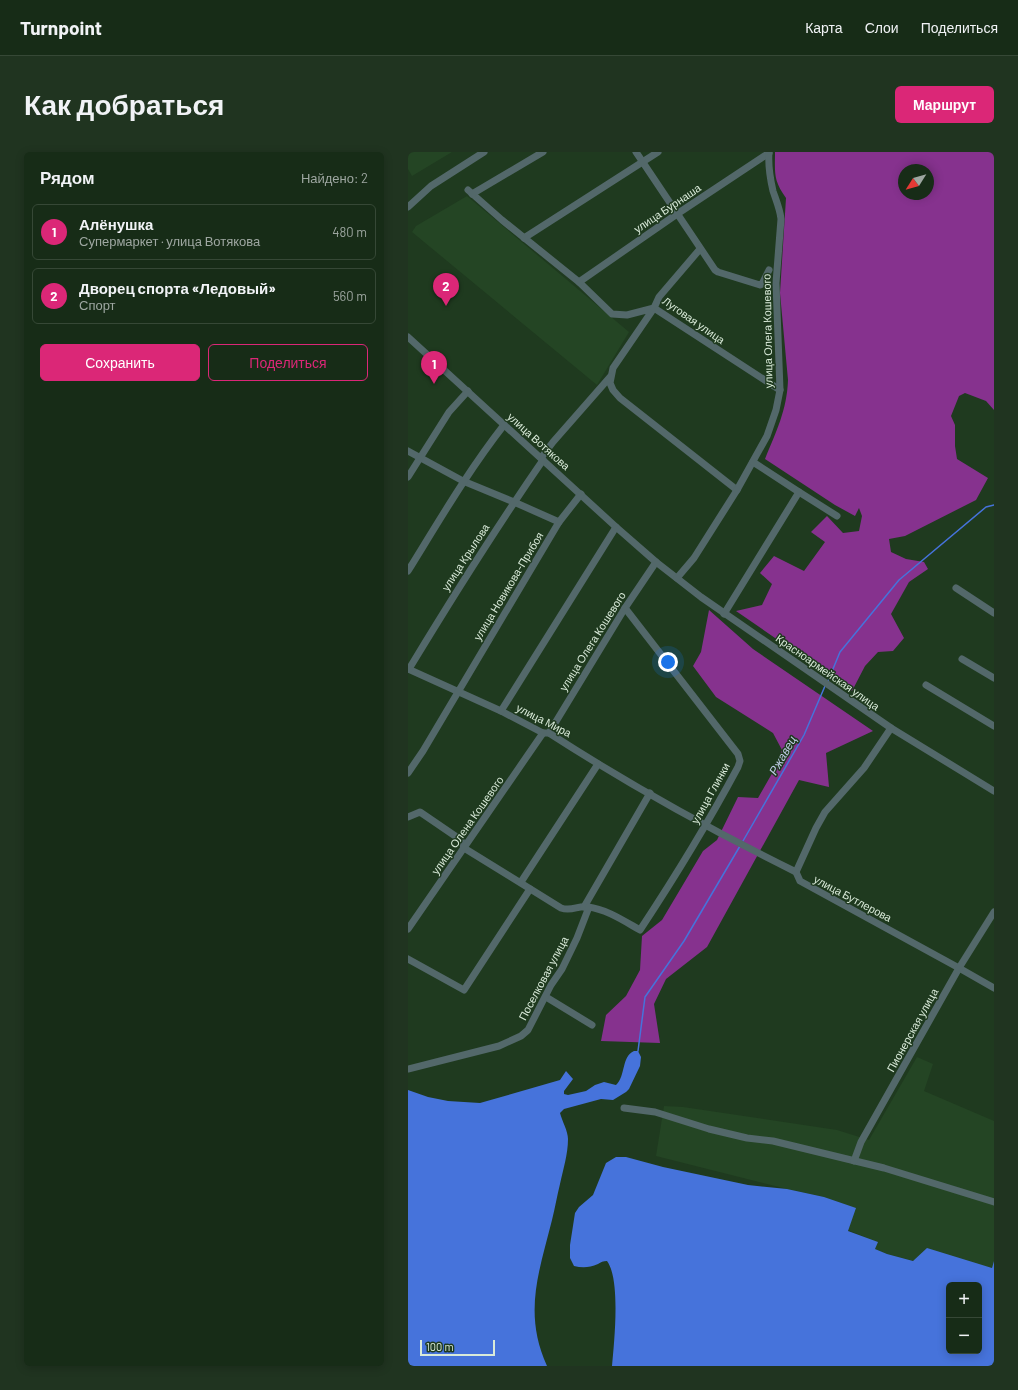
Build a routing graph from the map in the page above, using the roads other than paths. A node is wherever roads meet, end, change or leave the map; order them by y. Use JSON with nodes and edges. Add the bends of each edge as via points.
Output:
{"nodes":[{"id":1,"x":484,"y":152,"type":"edge"},
{"id":2,"x":531,"y":152,"type":"edge"},
{"id":3,"x":636,"y":152,"type":"edge"},
{"id":4,"x":658,"y":152,"type":"edge"},
{"id":5,"x":541,"y":153,"type":"edge"},
{"id":6,"x":769,"y":153,"type":"edge"},
{"id":7,"x":642,"y":162,"type":"junction"},
{"id":8,"x":408,"y":207,"type":"edge"},
{"id":9,"x":677,"y":214,"type":"junction"},
{"id":10,"x":524,"y":238,"type":"junction"},
{"id":11,"x":700,"y":249,"type":"junction"},
{"id":12,"x":769,"y":270,"type":"dead end"},
{"id":13,"x":579,"y":282,"type":"junction"},
{"id":14,"x":654,"y":308,"type":"junction"},
{"id":15,"x":408,"y":337,"type":"edge"},
{"id":16,"x":610,"y":380,"type":"junction"},
{"id":17,"x":780,"y":390,"type":"junction"},
{"id":18,"x":468,"y":391,"type":"junction"},
{"id":19,"x":504,"y":424,"type":"junction"},
{"id":20,"x":408,"y":451,"type":"edge"},
{"id":21,"x":420,"y":457,"type":"junction"},
{"id":22,"x":542,"y":459,"type":"junction"},
{"id":23,"x":754,"y":462,"type":"junction"},
{"id":24,"x":408,"y":477,"type":"edge"},
{"id":25,"x":463,"y":481,"type":"junction"},
{"id":26,"x":737,"y":490,"type":"junction"},
{"id":27,"x":799,"y":492,"type":"junction"},
{"id":28,"x":581,"y":494,"type":"junction"},
{"id":29,"x":514,"y":502,"type":"junction"},
{"id":30,"x":837,"y":516,"type":"dead end"},
{"id":31,"x":559,"y":522,"type":"junction"},
{"id":32,"x":616,"y":527,"type":"junction"},
{"id":33,"x":656,"y":562,"type":"junction"},
{"id":34,"x":408,"y":570,"type":"edge"},
{"id":35,"x":677,"y":578,"type":"junction"},
{"id":36,"x":956,"y":588,"type":"dead end"},
{"id":37,"x":625,"y":608,"type":"junction"},
{"id":38,"x":994,"y":613,"type":"edge"},
{"id":39,"x":724,"y":614,"type":"junction"},
{"id":40,"x":962,"y":659,"type":"dead end"},
{"id":41,"x":408,"y":669,"type":"edge"},
{"id":42,"x":994,"y":678,"type":"edge"},
{"id":43,"x":926,"y":685,"type":"dead end"},
{"id":44,"x":458,"y":691,"type":"junction"},
{"id":45,"x":501,"y":710,"type":"junction"},
{"id":46,"x":994,"y":726,"type":"edge"},
{"id":47,"x":891,"y":728,"type":"junction"},
{"id":48,"x":546,"y":733,"type":"junction"},
{"id":49,"x":598,"y":764,"type":"junction"},
{"id":50,"x":408,"y":773,"type":"edge"},
{"id":51,"x":994,"y":792,"type":"edge"},
{"id":52,"x":650,"y":793,"type":"junction"},
{"id":53,"x":408,"y":817,"type":"edge"},
{"id":54,"x":706,"y":825,"type":"junction"},
{"id":55,"x":464,"y":848,"type":"junction"},
{"id":56,"x":796,"y":872,"type":"junction"},
{"id":57,"x":521,"y":882,"type":"junction"},
{"id":58,"x":530,"y":890,"type":"junction"},
{"id":59,"x":587,"y":907,"type":"junction"},
{"id":60,"x":994,"y":912,"type":"edge"},
{"id":61,"x":408,"y":929,"type":"edge"},
{"id":62,"x":408,"y":959,"type":"edge"},
{"id":63,"x":959,"y":968,"type":"junction"},
{"id":64,"x":994,"y":988,"type":"edge"},
{"id":65,"x":546,"y":997,"type":"junction"},
{"id":66,"x":592,"y":1026,"type":"dead end"},
{"id":67,"x":408,"y":1069,"type":"edge"},
{"id":68,"x":624,"y":1108,"type":"dead end"},
{"id":69,"x":854,"y":1161,"type":"junction"},
{"id":70,"x":994,"y":1202,"type":"edge"}],
"edges":[{"from":1,"to":8,"type":"street","via":[[431,186]]},
{"from":2,"to":5,"type":"street"},
{"from":3,"to":7,"type":"street"},
{"from":4,"to":7,"type":"street"},
{"from":5,"to":10,"type":"street","via":[[470,192]]},
{"from":6,"to":9,"type":"street","name":"улица Бурнаша"},
{"from":6,"to":17,"type":"street","name":"улица Олега Кошевого","via":[[771,180],[781,219],[776,283]]},
{"from":7,"to":9,"type":"street"},
{"from":7,"to":10,"type":"street"},
{"from":9,"to":11,"type":"street"},
{"from":9,"to":13,"type":"street","name":"улица Бурнаша"},
{"from":10,"to":13,"type":"street"},
{"from":11,"to":12,"type":"street","via":[[718,272],[755,284],[762,284]]},
{"from":11,"to":14,"type":"street","name":"Луговая улица","via":[[659,297]]},
{"from":13,"to":14,"type":"street","via":[[612,314],[627,315]]},
{"from":14,"to":16,"type":"street","name":"улица Крылова","via":[[626,348]]},
{"from":14,"to":17,"type":"street","name":"Луговая улица"},
{"from":15,"to":18,"type":"street","name":"улица Вотякова"},
{"from":16,"to":22,"type":"street","name":"улица Крылова","via":[[553,442]]},
{"from":16,"to":26,"type":"street","via":[[613,390],[620,398]]},
{"from":17,"to":23,"type":"street","name":"улица Олега Кошевого","via":[[767,436]]},
{"from":18,"to":19,"type":"street","name":"улица Вотякова"},
{"from":18,"to":21,"type":"street","via":[[450,412]]},
{"from":19,"to":22,"type":"street","name":"улица Вотякова"},
{"from":19,"to":25,"type":"street"},
{"from":20,"to":21,"type":"street"},
{"from":21,"to":24,"type":"street"},
{"from":21,"to":25,"type":"street"},
{"from":22,"to":28,"type":"street","name":"улица Вотякова"},
{"from":22,"to":29,"type":"street","name":"улица Крылова"},
{"from":23,"to":26,"type":"street","name":"улица Олега Кошевого"},
{"from":23,"to":27,"type":"street"},
{"from":25,"to":29,"type":"street"},
{"from":25,"to":34,"type":"street"},
{"from":26,"to":35,"type":"street","name":"улица Олега Кошевого","via":[[694,558]]},
{"from":27,"to":30,"type":"street"},
{"from":27,"to":39,"type":"street"},
{"from":28,"to":31,"type":"street","name":"улица Новикова-Прибоя"},
{"from":28,"to":32,"type":"street","name":"улица Вотякова"},
{"from":29,"to":31,"type":"street"},
{"from":29,"to":41,"type":"street","name":"улица Крылова"},
{"from":31,"to":44,"type":"street","name":"улица Новикова-Прибоя"},
{"from":32,"to":33,"type":"street","name":"улица Вотякова"},
{"from":32,"to":45,"type":"street"},
{"from":33,"to":35,"type":"street","name":"Красноармейская улица"},
{"from":33,"to":37,"type":"street","name":"улица Олега Кошевого"},
{"from":35,"to":39,"type":"street","name":"Красноармейская улица"},
{"from":36,"to":38,"type":"street"},
{"from":37,"to":48,"type":"street","name":"улица Олега Кошевого"},
{"from":37,"to":54,"type":"street","name":"улица Глинки","via":[[738,754],[738,767]]},
{"from":39,"to":47,"type":"street","name":"Красноармейская улица"},
{"from":40,"to":42,"type":"street"},
{"from":41,"to":44,"type":"street","name":"улица Мира"},
{"from":43,"to":46,"type":"street"},
{"from":44,"to":45,"type":"street","name":"улица Мира"},
{"from":44,"to":50,"type":"street","name":"улица Новикова-Прибоя"},
{"from":45,"to":48,"type":"street","name":"улица Мира"},
{"from":47,"to":51,"type":"street","name":"Красноармейская улица"},
{"from":47,"to":56,"type":"street","via":[[864,768],[825,812]]},
{"from":48,"to":49,"type":"street","name":"улица Мира"},
{"from":48,"to":55,"type":"street","name":"улица Олена Кошевого"},
{"from":49,"to":52,"type":"street","name":"улица Мира"},
{"from":49,"to":57,"type":"street"},
{"from":52,"to":54,"type":"street","name":"улица Мира"},
{"from":52,"to":59,"type":"street","name":"Поселковая улица"},
{"from":53,"to":55,"type":"street","via":[[420,812],[461,840]]},
{"from":54,"to":56,"type":"street","name":"улица Бутлерова"},
{"from":54,"to":59,"type":"street","name":"улица Глинки","via":[[640,930],[603,911]]},
{"from":55,"to":57,"type":"street"},
{"from":55,"to":61,"type":"street","name":"улица Олена Кошевого"},
{"from":56,"to":63,"type":"street","name":"улица Бутлерова","via":[[800,881]]},
{"from":57,"to":58,"type":"street"},
{"from":58,"to":59,"type":"street","via":[[567,910]]},
{"from":58,"to":62,"type":"street","via":[[464,990]]},
{"from":59,"to":65,"type":"street","name":"Поселковая улица","via":[[577,938]]},
{"from":60,"to":63,"type":"street","name":"Пионерская улица"},
{"from":63,"to":64,"type":"street","name":"улица Бутлерова"},
{"from":63,"to":69,"type":"street","name":"Пионерская улица","via":[[861,1142]]},
{"from":65,"to":66,"type":"street"},
{"from":65,"to":67,"type":"street","name":"Поселковая улица","via":[[528,1030],[521,1036],[499,1046]]},
{"from":68,"to":69,"type":"street","via":[[655,1112],[709,1129],[773,1141]]},
{"from":69,"to":70,"type":"street"}]}
